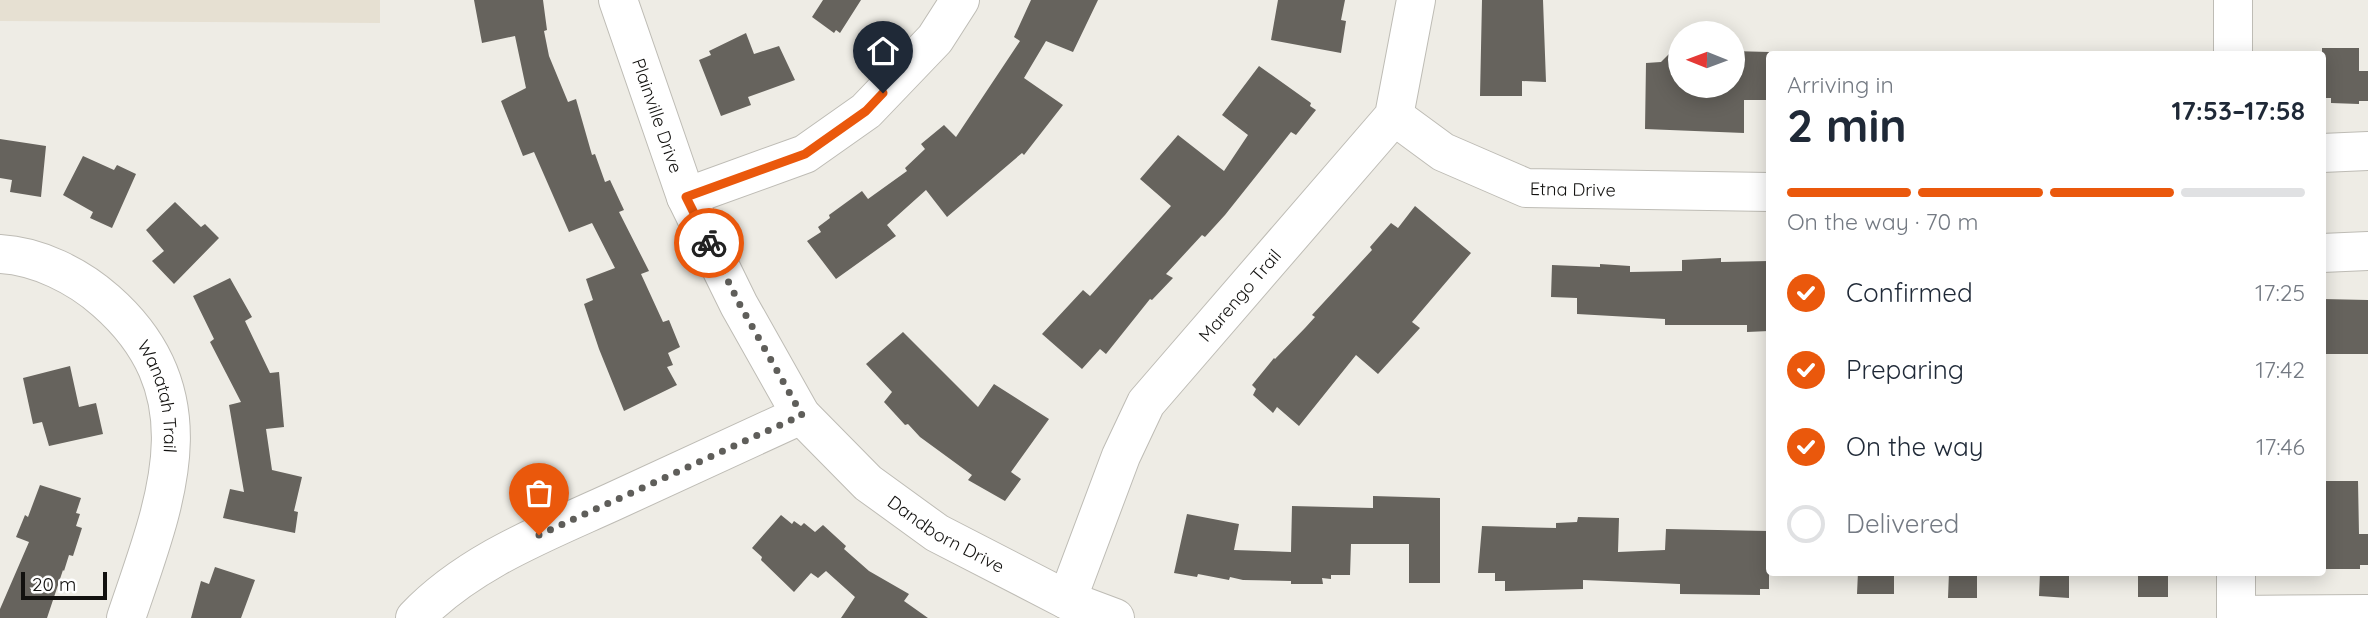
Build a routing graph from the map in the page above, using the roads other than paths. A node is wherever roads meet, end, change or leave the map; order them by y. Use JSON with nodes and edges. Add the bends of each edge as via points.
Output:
{"nodes":[{"id":1,"x":618,"y":0,"type":"edge"},
{"id":2,"x":960,"y":0,"type":"edge"},
{"id":3,"x":1416,"y":0,"type":"edge"},
{"id":4,"x":2233,"y":0,"type":"edge"},
{"id":5,"x":2233,"y":51,"type":"edge"},
{"id":6,"x":1394,"y":116,"type":"junction"},
{"id":7,"x":2368,"y":151,"type":"edge"},
{"id":8,"x":2326,"y":153,"type":"edge"},
{"id":9,"x":1766,"y":192,"type":"edge"},
{"id":10,"x":686,"y":197,"type":"junction"},
{"id":11,"x":2368,"y":251,"type":"edge"},
{"id":12,"x":2326,"y":253,"type":"edge"},
{"id":13,"x":0,"y":254,"type":"edge"},
{"id":14,"x":802,"y":415,"type":"junction"},
{"id":15,"x":2236,"y":576,"type":"edge"},
{"id":16,"x":1067,"y":600,"type":"junction"},
{"id":17,"x":2368,"y":614,"type":"edge"},
{"id":18,"x":2236,"y":616,"type":"edge"},
{"id":19,"x":126,"y":618,"type":"edge"},
{"id":20,"x":415,"y":618,"type":"edge"},
{"id":21,"x":1115,"y":618,"type":"edge"}],
"edges":[{"from":1,"to":10,"type":"street","name":"Plainville Drive"},
{"from":2,"to":10,"type":"street","via":[[935,39],[866,111],[805,154]]},
{"from":3,"to":6,"type":"street"},
{"from":4,"to":5,"type":"street"},
{"from":6,"to":9,"type":"street","name":"Etna Drive","via":[[1443,152],[1526,188]]},
{"from":6,"to":16,"type":"street","name":"Marengo Trail","via":[[1146,403]]},
{"from":7,"to":8,"type":"street"},
{"from":10,"to":14,"type":"street","name":"Plainville Drive"},
{"from":11,"to":12,"type":"street"},
{"from":13,"to":19,"type":"street","name":"Wanatah Trail","via":[[49,265],[90,286],[121,314],[162,381],[171,414],[168,484]]},
{"from":14,"to":16,"type":"street","name":"Dandborn Drive","via":[[869,483],[937,533]]},
{"from":14,"to":20,"type":"street","via":[[539,535],[435,597]]},
{"from":15,"to":18,"type":"street"},
{"from":16,"to":21,"type":"street","name":"Dandborn Drive"},
{"from":17,"to":18,"type":"street"}]}
